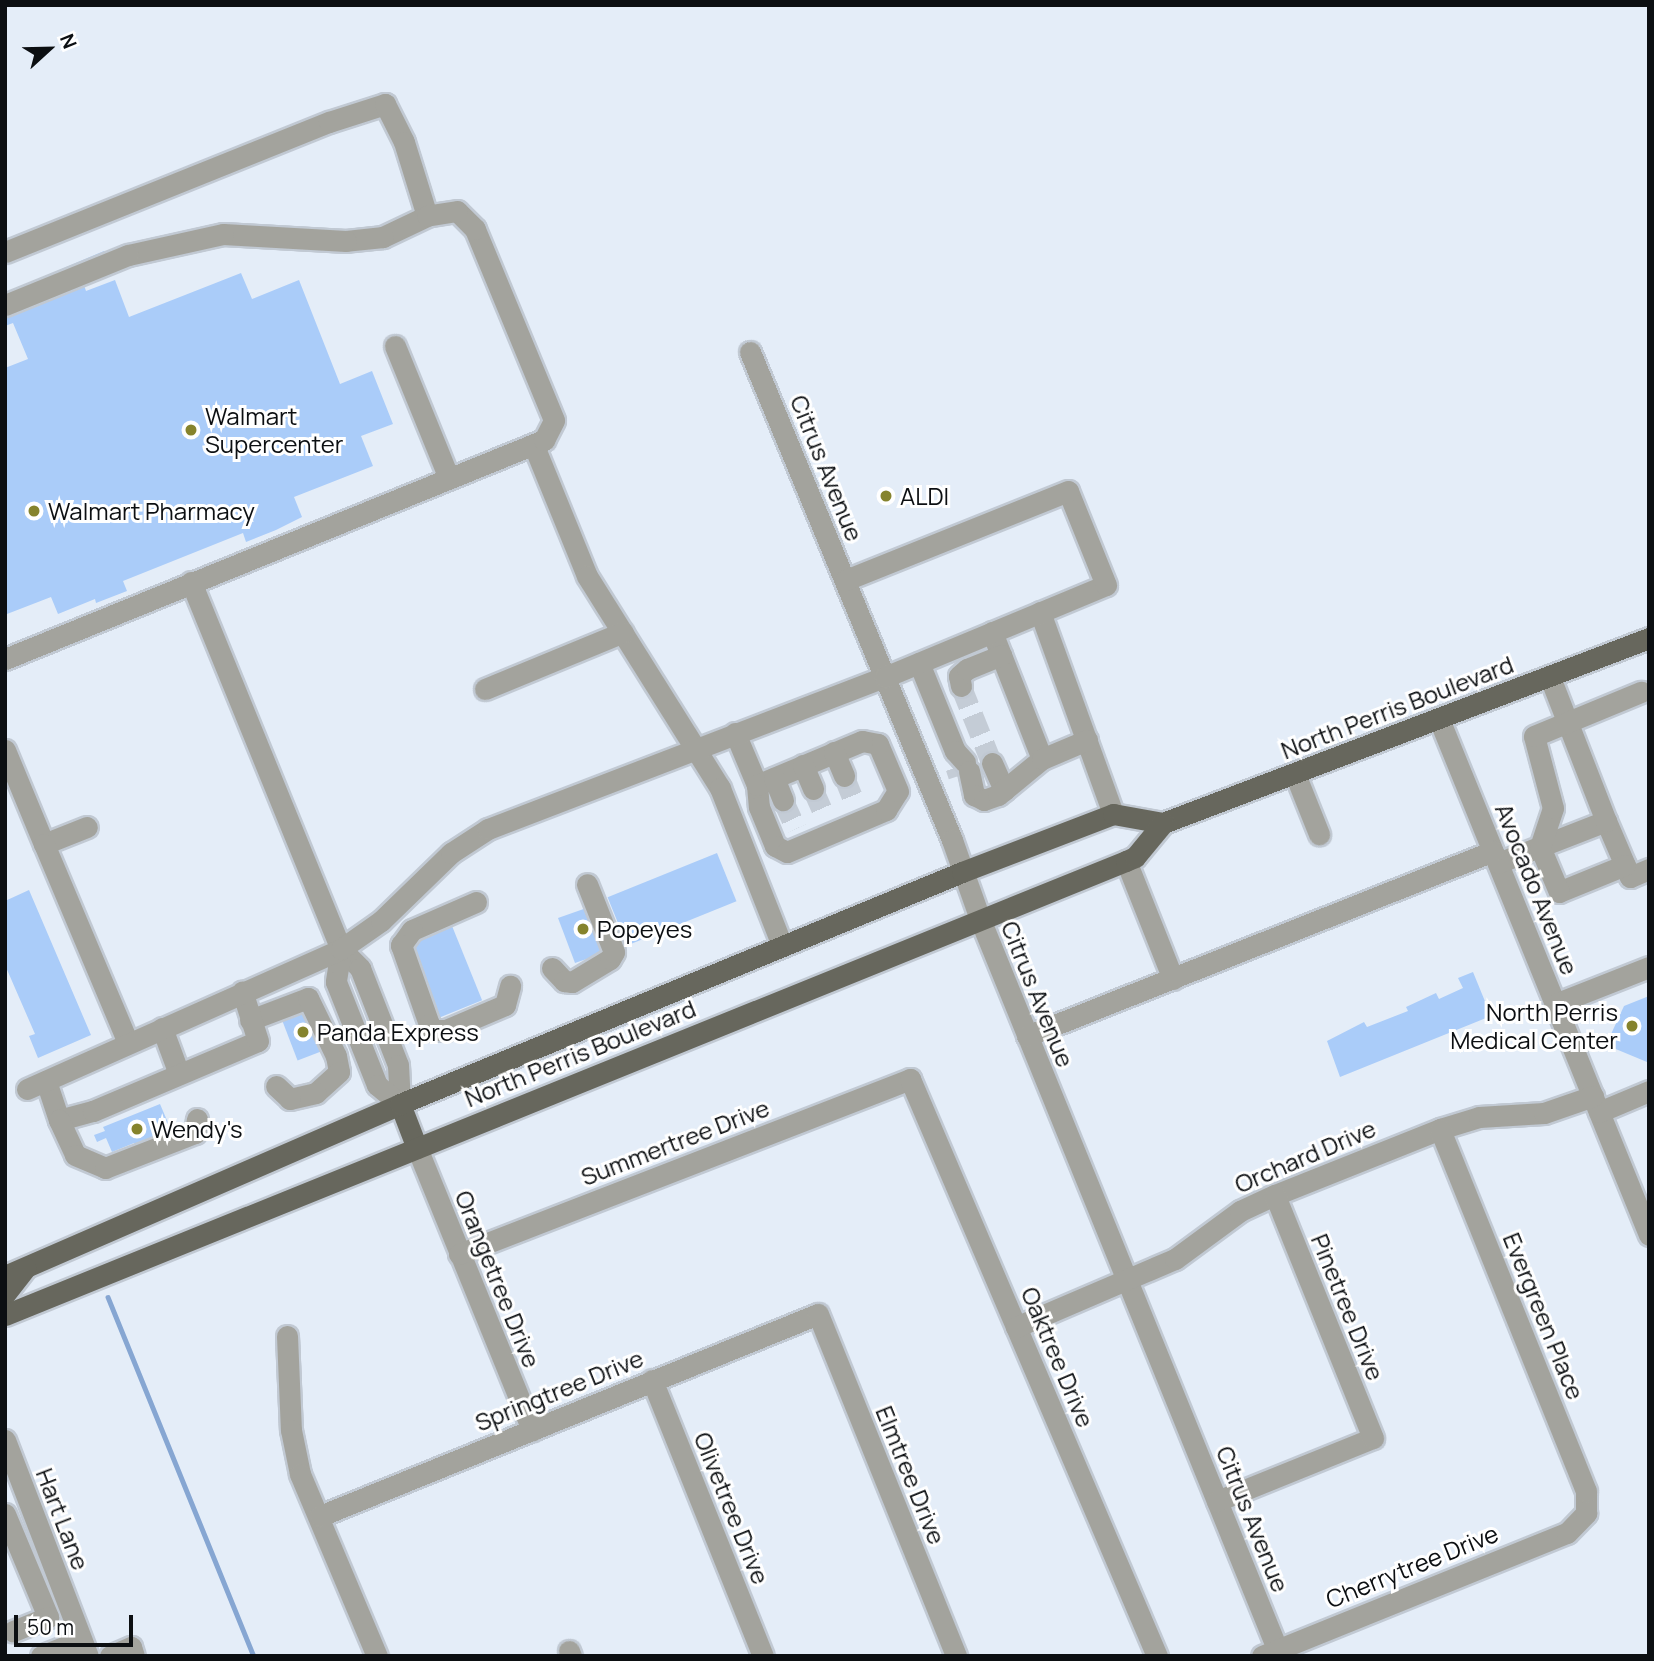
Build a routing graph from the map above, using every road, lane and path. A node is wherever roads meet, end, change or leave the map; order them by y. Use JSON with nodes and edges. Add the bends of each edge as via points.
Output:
{"nodes":[{"id":1,"x":427,"y":216,"type":"junction"},
{"id":2,"x":5,"y":252,"type":"edge"},
{"id":3,"x":5,"y":305,"type":"edge"},
{"id":4,"x":395,"y":346,"type":"dead end"},
{"id":5,"x":750,"y":352,"type":"dead end"},
{"id":6,"x":534,"y":446,"type":"junction"},
{"id":7,"x":449,"y":478,"type":"junction"},
{"id":8,"x":845,"y":580,"type":"junction"},
{"id":9,"x":191,"y":582,"type":"junction"},
{"id":10,"x":1040,"y":612,"type":"junction"},
{"id":11,"x":623,"y":632,"type":"junction"},
{"id":12,"x":992,"y":632,"type":"junction"},
{"id":13,"x":1649,"y":638,"type":"edge"},
{"id":14,"x":1001,"y":655,"type":"junction"},
{"id":15,"x":5,"y":659,"type":"edge"},
{"id":16,"x":919,"y":663,"type":"junction"},
{"id":17,"x":885,"y":677,"type":"junction"},
{"id":18,"x":1550,"y":677,"type":"junction"},
{"id":19,"x":961,"y":686,"type":"dead end"},
{"id":20,"x":485,"y":689,"type":"dead end"},
{"id":21,"x":1641,"y":692,"type":"dead end"},
{"id":22,"x":1439,"y":719,"type":"junction"},
{"id":23,"x":1568,"y":723,"type":"junction"},
{"id":24,"x":735,"y":733,"type":"junction"},
{"id":25,"x":1087,"y":740,"type":"junction"},
{"id":26,"x":696,"y":747,"type":"junction"},
{"id":27,"x":5,"y":750,"type":"edge"},
{"id":28,"x":834,"y":752,"type":"junction"},
{"id":29,"x":1042,"y":759,"type":"junction"},
{"id":30,"x":992,"y":763,"type":"tunnel mouth"},
{"id":31,"x":803,"y":765,"type":"junction"},
{"id":32,"x":1295,"y":774,"type":"junction"},
{"id":33,"x":844,"y":776,"type":"tunnel mouth"},
{"id":34,"x":766,"y":781,"type":"junction"},
{"id":35,"x":813,"y":789,"type":"tunnel mouth"},
{"id":36,"x":1004,"y":790,"type":"junction"},
{"id":37,"x":783,"y":800,"type":"tunnel mouth"},
{"id":38,"x":1113,"y":814,"type":"junction"},
{"id":39,"x":762,"y":815,"type":"junction"},
{"id":40,"x":1606,"y":821,"type":"junction"},
{"id":41,"x":1163,"y":823,"type":"junction"},
{"id":42,"x":736,"y":825,"type":"junction"},
{"id":43,"x":87,"y":827,"type":"dead end"},
{"id":44,"x":1319,"y":834,"type":"dead end"},
{"id":45,"x":44,"y":844,"type":"junction"},
{"id":46,"x":1540,"y":847,"type":"junction"},
{"id":47,"x":1495,"y":857,"type":"junction"},
{"id":48,"x":1126,"y":861,"type":"junction"},
{"id":49,"x":1625,"y":865,"type":"junction"},
{"id":50,"x":1649,"y":869,"type":"edge"},
{"id":51,"x":962,"y":872,"type":"junction"},
{"id":52,"x":587,"y":884,"type":"dead end"},
{"id":53,"x":476,"y":902,"type":"dead end"},
{"id":54,"x":980,"y":919,"type":"junction"},
{"id":55,"x":782,"y":945,"type":"junction"},
{"id":56,"x":341,"y":950,"type":"junction"},
{"id":57,"x":1649,"y":967,"type":"edge"},
{"id":58,"x":552,"y":968,"type":"dead end"},
{"id":59,"x":1173,"y":979,"type":"junction"},
{"id":60,"x":510,"y":986,"type":"dead end"},
{"id":61,"x":242,"y":992,"type":"junction"},
{"id":62,"x":1555,"y":1004,"type":"junction"},
{"id":63,"x":250,"y":1020,"type":"junction"},
{"id":64,"x":162,"y":1028,"type":"junction"},
{"id":65,"x":1027,"y":1036,"type":"junction"},
{"id":66,"x":128,"y":1043,"type":"junction"},
{"id":67,"x":179,"y":1074,"type":"junction"},
{"id":68,"x":910,"y":1079,"type":"joint"},
{"id":69,"x":276,"y":1086,"type":"dead end"},
{"id":70,"x":1649,"y":1091,"type":"edge"},
{"id":71,"x":400,"y":1104,"type":"junction"},
{"id":72,"x":1596,"y":1104,"type":"junction"},
{"id":73,"x":197,"y":1118,"type":"dead end"},
{"id":74,"x":59,"y":1120,"type":"junction"},
{"id":75,"x":1440,"y":1129,"type":"junction"},
{"id":76,"x":417,"y":1148,"type":"junction"},
{"id":77,"x":1275,"y":1195,"type":"junction"},
{"id":78,"x":1642,"y":1198,"type":"edge"},
{"id":79,"x":1649,"y":1234,"type":"edge"},
{"id":80,"x":459,"y":1254,"type":"junction"},
{"id":81,"x":15,"y":1272,"type":"edge"},
{"id":82,"x":1126,"y":1279,"type":"junction"},
{"id":83,"x":5,"y":1294,"type":"edge"},
{"id":84,"x":818,"y":1314,"type":"joint"},
{"id":85,"x":5,"y":1315,"type":"edge"},
{"id":86,"x":1016,"y":1327,"type":"junction"},
{"id":87,"x":287,"y":1336,"type":"dead end"},
{"id":88,"x":652,"y":1380,"type":"junction"},
{"id":89,"x":532,"y":1430,"type":"junction"},
{"id":90,"x":5,"y":1440,"type":"edge"},
{"id":91,"x":1217,"y":1501,"type":"junction"},
{"id":92,"x":5,"y":1514,"type":"edge"},
{"id":93,"x":320,"y":1516,"type":"junction"},
{"id":94,"x":1578,"y":1523,"type":"joint"},
{"id":95,"x":13,"y":1630,"type":"dead end"},
{"id":96,"x":84,"y":1648,"type":"edge"},
{"id":97,"x":1273,"y":1653,"type":"edge"},
{"id":98,"x":41,"y":1656,"type":"edge"},
{"id":99,"x":110,"y":1656,"type":"edge"},
{"id":100,"x":134,"y":1656,"type":"edge"},
{"id":101,"x":377,"y":1656,"type":"edge"},
{"id":102,"x":763,"y":1656,"type":"edge"},
{"id":103,"x":956,"y":1656,"type":"edge"},
{"id":104,"x":1157,"y":1656,"type":"edge"}],
"edges":[{"from":1,"to":2,"type":"street","via":[[404,142],[384,104]]},
{"from":1,"to":3,"type":"street","via":[[383,237],[346,241],[223,234],[128,255]]},
{"from":1,"to":6,"type":"street","via":[[457,211],[475,229],[554,420],[552,430]]},
{"from":4,"to":7,"type":"street"},
{"from":5,"to":8,"type":"street","name":"Citrus Avenue"},
{"from":6,"to":7,"type":"street"},
{"from":6,"to":11,"type":"street","via":[[587,576]]},
{"from":7,"to":9,"type":"street"},
{"from":8,"to":10,"type":"street","via":[[1068,491],[1106,585]]},
{"from":8,"to":17,"type":"street","name":"Citrus Avenue"},
{"from":9,"to":15,"type":"street"},
{"from":9,"to":56,"type":"street"},
{"from":10,"to":12,"type":"street"},
{"from":10,"to":25,"type":"street"},
{"from":11,"to":20,"type":"street"},
{"from":11,"to":26,"type":"street"},
{"from":12,"to":14,"type":"street"},
{"from":12,"to":16,"type":"street"},
{"from":13,"to":18,"type":"main road","name":"North Perris Boulevard"},
{"from":14,"to":19,"type":"street","via":[[967,668],[959,676]]},
{"from":14,"to":29,"type":"street"},
{"from":16,"to":17,"type":"street"},
{"from":16,"to":36,"type":"street","via":[[963,769],[984,800]]},
{"from":17,"to":24,"type":"street"},
{"from":17,"to":51,"type":"street","name":"Citrus Avenue"},
{"from":18,"to":22,"type":"main road","name":"North Perris Boulevard"},
{"from":18,"to":23,"type":"street"},
{"from":21,"to":23,"type":"street"},
{"from":22,"to":32,"type":"main road","name":"North Perris Boulevard"},
{"from":22,"to":47,"type":"street","name":"Avocado Avenue"},
{"from":23,"to":40,"type":"street"},
{"from":23,"to":46,"type":"street","via":[[1534,736],[1553,808]]},
{"from":24,"to":26,"type":"street"},
{"from":24,"to":34,"type":"street"},
{"from":25,"to":29,"type":"street"},
{"from":25,"to":38,"type":"street"},
{"from":26,"to":42,"type":"street"},
{"from":26,"to":56,"type":"street","via":[[488,829],[451,853],[381,921]]},
{"from":27,"to":45,"type":"street"},
{"from":28,"to":31,"type":"street"},
{"from":28,"to":33,"type":"street"},
{"from":28,"to":39,"type":"street","via":[[862,741],[878,744],[898,791],[886,810],[859,812],[800,837],[788,852],[775,846]]},
{"from":29,"to":36,"type":"street"},
{"from":30,"to":36,"type":"street"},
{"from":31,"to":34,"type":"street"},
{"from":31,"to":35,"type":"street"},
{"from":32,"to":41,"type":"main road","name":"North Perris Boulevard"},
{"from":32,"to":44,"type":"street"},
{"from":34,"to":37,"type":"street"},
{"from":34,"to":39,"type":"street"},
{"from":38,"to":41,"type":"main road"},
{"from":38,"to":51,"type":"main road","name":"North Perris Boulevard"},
{"from":39,"to":42,"type":"street"},
{"from":40,"to":46,"type":"street"},
{"from":40,"to":49,"type":"street"},
{"from":41,"to":48,"type":"main road","name":"North Perris Boulevard","via":[[1135,857]]},
{"from":42,"to":55,"type":"street"},
{"from":43,"to":45,"type":"street"},
{"from":45,"to":66,"type":"street"},
{"from":46,"to":47,"type":"street"},
{"from":46,"to":49,"type":"street","via":[[1559,892]]},
{"from":47,"to":59,"type":"street"},
{"from":47,"to":62,"type":"street","name":"Avocado Avenue"},
{"from":48,"to":54,"type":"main road","name":"North Perris Boulevard"},
{"from":48,"to":59,"type":"street"},
{"from":49,"to":50,"type":"street","via":[[1630,877]]},
{"from":51,"to":54,"type":"street","name":"Citrus Avenue"},
{"from":51,"to":55,"type":"main road","name":"North Perris Boulevard"},
{"from":52,"to":58,"type":"street","via":[[614,952],[572,982],[564,981]]},
{"from":53,"to":60,"type":"street","via":[[412,930],[401,945],[429,1024],[440,1032],[505,1005]]},
{"from":54,"to":65,"type":"street","name":"Citrus Avenue"},
{"from":54,"to":76,"type":"main road","name":"North Perris Boulevard"},
{"from":55,"to":71,"type":"main road","name":"North Perris Boulevard"},
{"from":56,"to":61,"type":"street"},
{"from":56,"to":71,"type":"street","via":[[360,968],[398,1065]]},
{"from":57,"to":62,"type":"street"},
{"from":59,"to":65,"type":"street"},
{"from":61,"to":63,"type":"street"},
{"from":61,"to":64,"type":"street"},
{"from":62,"to":72,"type":"street","name":"Avocado Avenue"},
{"from":63,"to":67,"type":"street","via":[[258,1041]]},
{"from":63,"to":69,"type":"street","via":[[308,998],[336,1056],[339,1072],[316,1093],[290,1099]]},
{"from":64,"to":66,"type":"street"},
{"from":64,"to":67,"type":"street"},
{"from":65,"to":82,"type":"street","name":"Citrus Avenue"},
{"from":66,"to":74,"type":"street","via":[[36,1085]]},
{"from":67,"to":74,"type":"street"},
{"from":68,"to":80,"type":"street","name":"Summertree Drive"},
{"from":68,"to":86,"type":"street","name":"Oaktree Drive"},
{"from":70,"to":72,"type":"street","name":"Orchard Drive"},
{"from":71,"to":76,"type":"main road"},
{"from":71,"to":81,"type":"main road","name":"North Perris Boulevard"},
{"from":72,"to":75,"type":"street","name":"Orchard Drive","via":[[1479,1117]]},
{"from":72,"to":78,"type":"street","name":"Avocado Avenue"},
{"from":73,"to":74,"type":"street","via":[[195,1133],[105,1168],[75,1155]]},
{"from":75,"to":77,"type":"street","name":"Orchard Drive"},
{"from":75,"to":94,"type":"street","name":"Evergreen Place","via":[[1586,1491],[1586,1513]]},
{"from":76,"to":80,"type":"street","name":"Orangetree Drive"},
{"from":76,"to":85,"type":"main road","name":"North Perris Boulevard"},
{"from":77,"to":82,"type":"street","name":"Orchard Drive","via":[[1240,1211],[1175,1259]]},
{"from":77,"to":91,"type":"street","name":"Pinetree Drive","via":[[1373,1438]]},
{"from":78,"to":79,"type":"street","name":"Avocado Avenue"},
{"from":80,"to":89,"type":"street","name":"Orangetree Drive"},
{"from":81,"to":83,"type":"main road"},
{"from":82,"to":86,"type":"street","name":"Orchard Drive"},
{"from":82,"to":91,"type":"street","name":"Citrus Avenue"},
{"from":84,"to":88,"type":"street","name":"Springtree Drive"},
{"from":84,"to":103,"type":"street","name":"Elmtree Drive"},
{"from":86,"to":104,"type":"street","name":"Oaktree Drive"},
{"from":87,"to":93,"type":"street","via":[[291,1430],[300,1474]]},
{"from":88,"to":89,"type":"street","name":"Springtree Drive"},
{"from":88,"to":102,"type":"street","name":"Olivetree Drive"},
{"from":89,"to":93,"type":"street","name":"Springtree Drive"},
{"from":90,"to":96,"type":"street","name":"Hart Lane"},
{"from":91,"to":97,"type":"street","name":"Citrus Avenue"},
{"from":92,"to":95,"type":"street","via":[[48,1617]]},
{"from":93,"to":101,"type":"street"},
{"from":94,"to":97,"type":"street","name":"Cherrytree Drive","via":[[1567,1533]]},
{"from":96,"to":98,"type":"street"},
{"from":99,"to":100,"type":"street","via":[[131,1647]]}]}
